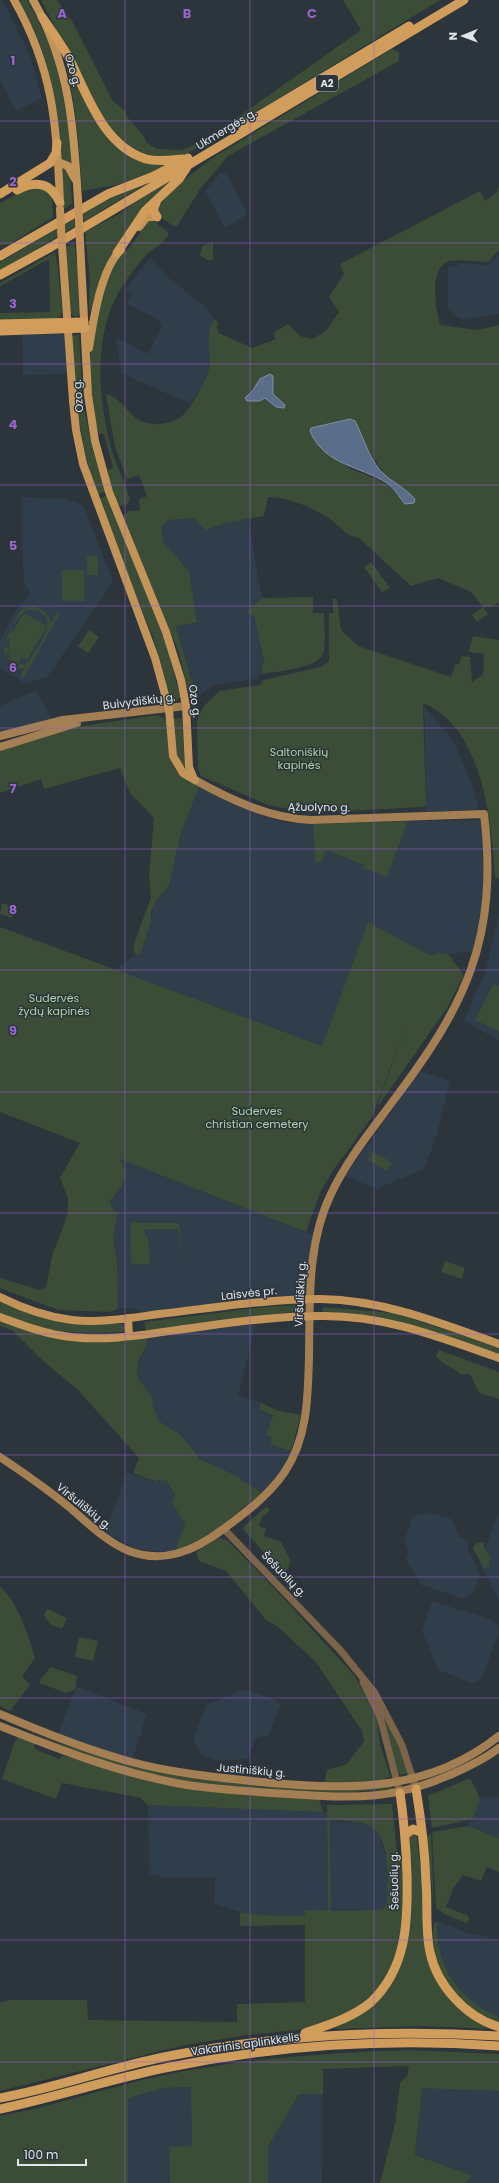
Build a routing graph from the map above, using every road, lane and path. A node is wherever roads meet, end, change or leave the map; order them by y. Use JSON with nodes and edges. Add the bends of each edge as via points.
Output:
{"nodes":[{"id":1,"x":14,"y":0,"type":"edge"},
{"id":2,"x":33,"y":0,"type":"edge"},
{"id":3,"x":452,"y":0,"type":"edge"},
{"id":4,"x":464,"y":0,"type":"edge"},
{"id":5,"x":42,"y":17,"type":"junction"},
{"id":6,"x":57,"y":143,"type":"joint"},
{"id":7,"x":189,"y":162,"type":"junction"},
{"id":8,"x":54,"y":163,"type":"junction"},
{"id":9,"x":77,"y":184,"type":"junction"},
{"id":10,"x":0,"y":194,"type":"edge"},
{"id":11,"x":157,"y":199,"type":"junction"},
{"id":12,"x":0,"y":200,"type":"edge"},
{"id":13,"x":60,"y":206,"type":"junction"},
{"id":14,"x":157,"y":217,"type":"joint"},
{"id":15,"x":1,"y":251,"type":"edge"},
{"id":16,"x":117,"y":253,"type":"junction"},
{"id":17,"x":0,"y":275,"type":"edge"},
{"id":18,"x":0,"y":324,"type":"edge"},
{"id":19,"x":67,"y":325,"type":"junction"},
{"id":20,"x":84,"y":325,"type":"junction"},
{"id":21,"x":0,"y":332,"type":"edge"},
{"id":22,"x":86,"y":364,"type":"junction"},
{"id":23,"x":186,"y":706,"type":"junction"},
{"id":24,"x":169,"y":708,"type":"junction"},
{"id":25,"x":95,"y":717,"type":"junction"},
{"id":26,"x":0,"y":736,"type":"edge"},
{"id":27,"x":0,"y":746,"type":"edge"},
{"id":28,"x":173,"y":756,"type":"joint"},
{"id":29,"x":195,"y":780,"type":"junction"},
{"id":30,"x":484,"y":814,"type":"joint"},
{"id":31,"x":0,"y":1297,"type":"edge"},
{"id":32,"x":311,"y":1299,"type":"junction"},
{"id":33,"x":310,"y":1316,"type":"junction"},
{"id":34,"x":0,"y":1317,"type":"edge"},
{"id":35,"x":128,"y":1318,"type":"junction"},
{"id":36,"x":129,"y":1336,"type":"junction"},
{"id":37,"x":499,"y":1344,"type":"edge"},
{"id":38,"x":499,"y":1358,"type":"edge"},
{"id":39,"x":0,"y":1457,"type":"edge"},
{"id":40,"x":224,"y":1529,"type":"junction"},
{"id":41,"x":357,"y":1671,"type":"junction"},
{"id":42,"x":0,"y":1714,"type":"edge"},
{"id":43,"x":0,"y":1726,"type":"edge"},
{"id":44,"x":499,"y":1736,"type":"edge"},
{"id":45,"x":499,"y":1748,"type":"edge"},
{"id":46,"x":413,"y":1779,"type":"junction"},
{"id":47,"x":398,"y":1783,"type":"junction"},
{"id":48,"x":416,"y":1789,"type":"junction"},
{"id":49,"x":400,"y":1793,"type":"junction"},
{"id":50,"x":422,"y":1832,"type":"junction"},
{"id":51,"x":405,"y":1835,"type":"junction"},
{"id":52,"x":499,"y":2027,"type":"edge"},
{"id":53,"x":499,"y":2036,"type":"edge"},
{"id":54,"x":292,"y":2038,"type":"junction"},
{"id":55,"x":499,"y":2046,"type":"edge"},
{"id":56,"x":0,"y":2098,"type":"edge"},
{"id":57,"x":0,"y":2109,"type":"edge"}],
"edges":[{"from":1,"to":6,"type":"main road","via":[[43,63],[52,99]]},
{"from":2,"to":5,"type":"main road","name":"Ozo g."},
{"from":3,"to":7,"type":"highway","name":"Ukmergės g.","number":"A2"},
{"from":4,"to":7,"type":"highway","name":"Ukmergės g.","number":"A2"},
{"from":5,"to":7,"type":"highway","via":[[68,56],[105,128],[117,141],[146,159]]},
{"from":5,"to":9,"type":"main road","name":"Ozo g.","via":[[67,85]]},
{"from":6,"to":8,"type":"highway"},
{"from":7,"to":11,"type":"highway","via":[[179,179]]},
{"from":7,"to":15,"type":"highway","name":"Ukmergės g.","number":"A2","via":[[108,194],[21,245]]},
{"from":7,"to":17,"type":"highway","name":"Ukmergės g.","number":"A2"},
{"from":8,"to":9,"type":"main road","via":[[68,166]]},
{"from":8,"to":10,"type":"highway"},
{"from":8,"to":13,"type":"main road","name":"Ozo g."},
{"from":9,"to":20,"type":"main road","name":"Ozo g.","bridge":true},
{"from":11,"to":14,"type":"highway","via":[[153,210]]},
{"from":11,"to":16,"type":"highway","via":[[140,217]]},
{"from":12,"to":13,"type":"highway","via":[[26,185],[38,183],[52,190]]},
{"from":13,"to":19,"type":"main road","name":"Ozo g.","bridge":true},
{"from":14,"to":16,"type":"main road","via":[[150,216],[145,219],[127,245]]},
{"from":16,"to":22,"type":"main road","via":[[96,305]]},
{"from":18,"to":19,"type":"highway"},
{"from":19,"to":20,"type":"highway"},
{"from":19,"to":21,"type":"highway"},
{"from":19,"to":24,"type":"main road","name":"Ozo g.","via":[[76,430],[83,464],[145,628]]},
{"from":20,"to":22,"type":"main road","name":"Ozo g."},
{"from":22,"to":23,"type":"main road","name":"Ozo g.","via":[[90,418],[100,463],[109,492],[166,632]]},
{"from":23,"to":24,"type":"main road","name":"Buivydiškių g."},
{"from":23,"to":29,"type":"main road","name":"Ozo g.","via":[[189,767]]},
{"from":24,"to":25,"type":"main road","name":"Buivydiškių g."},
{"from":24,"to":28,"type":"main road","name":"Ozo g."},
{"from":25,"to":26,"type":"main road","name":"Buivydiškių g.","via":[[53,722]]},
{"from":25,"to":27,"type":"main road","name":"Buivydiškių g."},
{"from":28,"to":29,"type":"main road","name":"Ąžuolyno g.","via":[[183,772]]},
{"from":29,"to":30,"type":"main road","name":"Ąžuolyno g.","via":[[255,808],[293,819]]},
{"from":30,"to":32,"type":"main road","name":"Viršuliškių g.","via":[[490,854],[490,888],[485,934],[475,969],[450,1022],[362,1144],[330,1195],[314,1247]]},
{"from":31,"to":35,"type":"main road","name":"Laisvės pr.","via":[[35,1311],[71,1320]]},
{"from":32,"to":33,"type":"main road","name":"Viršuliškių g."},
{"from":32,"to":35,"type":"main road","name":"Laisvės pr.","via":[[260,1302]]},
{"from":32,"to":37,"type":"main road","name":"Laisvės pr.","via":[[372,1304],[402,1310]]},
{"from":33,"to":36,"type":"main road"},
{"from":33,"to":38,"type":"main road","via":[[345,1317],[400,1325],[439,1335]]},
{"from":33,"to":40,"type":"main road","name":"Viršuliškių g.","via":[[307,1406],[294,1454],[271,1489]]},
{"from":34,"to":36,"type":"main road","via":[[58,1335],[92,1338]]},
{"from":35,"to":36,"type":"main road"},
{"from":39,"to":40,"type":"main road","name":"Viršuliškių g.","via":[[39,1483],[111,1542],[134,1552],[163,1556],[181,1554],[206,1542]]},
{"from":40,"to":41,"type":"street","name":"Šešuolių g."},
{"from":41,"to":46,"type":"street","name":"Šešuolių g.","via":[[389,1716]]},
{"from":41,"to":47,"type":"street","name":"Šešuolių g.","via":[[380,1717]]},
{"from":42,"to":47,"type":"main road","name":"Justiniškių g.","via":[[60,1740],[91,1750],[128,1761],[192,1774],[298,1785],[362,1787]]},
{"from":43,"to":49,"type":"main road","name":"Justiniškių g.","via":[[96,1762],[186,1784],[256,1792],[343,1797]]},
{"from":44,"to":46,"type":"main road","name":"Justiniškių g.","via":[[465,1758]]},
{"from":45,"to":48,"type":"main road","name":"Justiniškių g.","via":[[467,1767]]},
{"from":46,"to":47,"type":"main road","name":"Justiniškių g."},
{"from":46,"to":48,"type":"street","name":"Šešuolių g."},
{"from":47,"to":49,"type":"street","name":"Šešuolių g."},
{"from":48,"to":49,"type":"main road","name":"Justiniškių g."},
{"from":48,"to":50,"type":"highway","name":"Šešuolių g."},
{"from":49,"to":51,"type":"highway","name":"Šešuolių g."},
{"from":50,"to":51,"type":"highway","via":[[413,1829]]},
{"from":50,"to":52,"type":"highway","name":"Šešuolių g.","via":[[428,1937],[432,1960],[444,1985],[457,2001],[476,2016]]},
{"from":51,"to":54,"type":"highway","name":"Šešuolių g.","via":[[407,1919],[402,1950],[393,1973],[378,1994],[356,2013]]},
{"from":53,"to":54,"type":"highway","name":"Vakarinis aplinkkelis","via":[[389,2033]]},
{"from":54,"to":56,"type":"highway","name":"Vakarinis aplinkkelis","via":[[163,2058]]},
{"from":55,"to":57,"type":"highway","name":"Vakarinis aplinkkelis","via":[[366,2044],[244,2054],[132,2075],[55,2097]]}]}
